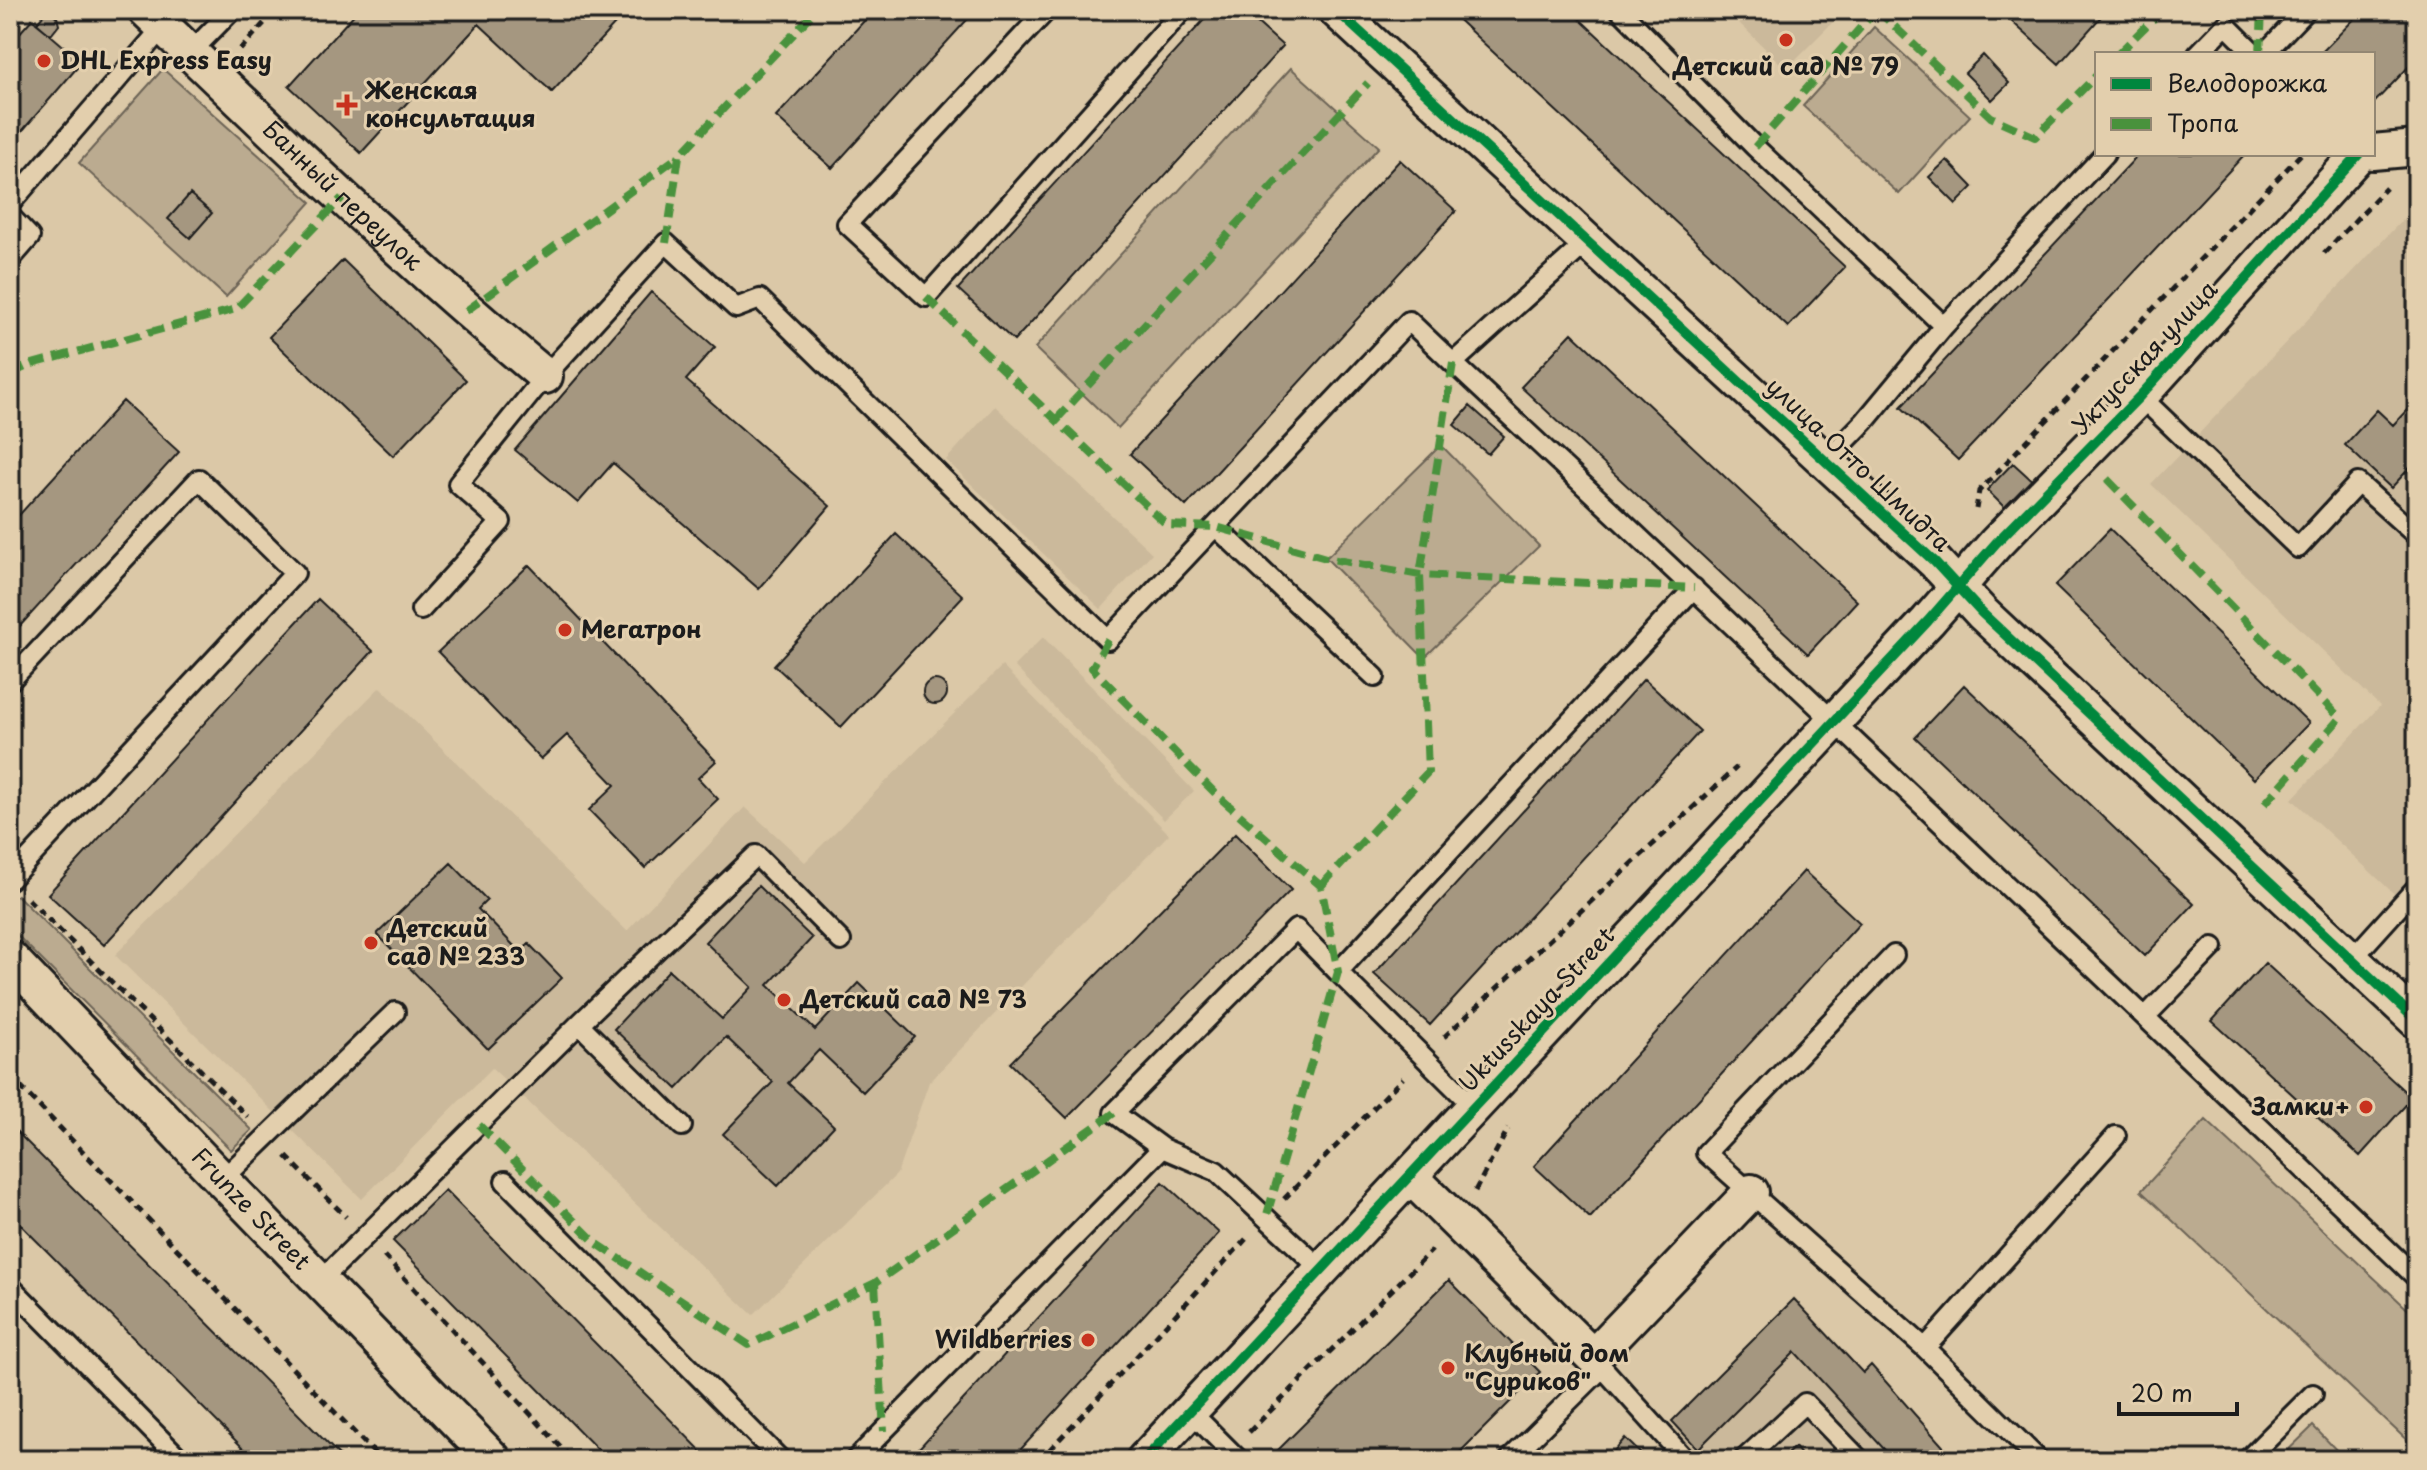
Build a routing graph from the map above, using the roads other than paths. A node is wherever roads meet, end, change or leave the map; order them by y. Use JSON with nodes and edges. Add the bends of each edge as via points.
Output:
{"nodes":[{"id":1,"x":232,"y":10,"type":"edge"},
{"id":2,"x":1047,"y":10,"type":"edge"},
{"id":3,"x":1183,"y":10,"type":"edge"},
{"id":4,"x":1336,"y":10,"type":"edge"},
{"id":5,"x":1620,"y":10,"type":"edge"},
{"id":6,"x":2306,"y":10,"type":"edge"},
{"id":7,"x":155,"y":18,"type":"edge"},
{"id":8,"x":2200,"y":52,"type":"edge"},
{"id":9,"x":2253,"y":52,"type":"edge"},
{"id":10,"x":2266,"y":52,"type":"edge"},
{"id":11,"x":190,"y":53,"type":"junction"},
{"id":12,"x":2417,"y":148,"type":"edge"},
{"id":13,"x":2375,"y":152,"type":"edge"},
{"id":14,"x":2103,"y":156,"type":"edge"},
{"id":15,"x":2357,"y":156,"type":"edge"},
{"id":16,"x":10,"y":204,"type":"edge"},
{"id":17,"x":10,"y":216,"type":"edge"},
{"id":18,"x":1588,"y":241,"type":"junction"},
{"id":19,"x":10,"y":260,"type":"edge"},
{"id":20,"x":1944,"y":326,"type":"junction"},
{"id":21,"x":1453,"y":363,"type":"junction"},
{"id":22,"x":545,"y":376,"type":"junction"},
{"id":23,"x":2140,"y":396,"type":"junction"},
{"id":24,"x":1825,"y":462,"type":"junction"},
{"id":25,"x":1216,"y":527,"type":"junction"},
{"id":26,"x":2417,"y":536,"type":"edge"},
{"id":27,"x":1694,"y":588,"type":"junction"},
{"id":28,"x":1959,"y":588,"type":"junction"},
{"id":29,"x":421,"y":610,"type":"dead end"},
{"id":30,"x":1375,"y":677,"type":"dead end"},
{"id":31,"x":10,"y":681,"type":"edge"},
{"id":32,"x":1833,"y":723,"type":"junction"},
{"id":33,"x":16,"y":886,"type":"edge"},
{"id":34,"x":2417,"y":887,"type":"edge"},
{"id":35,"x":841,"y":941,"type":"dead end"},
{"id":36,"x":2213,"y":947,"type":"dead end"},
{"id":37,"x":1894,"y":955,"type":"dead end"},
{"id":38,"x":10,"y":958,"type":"edge"},
{"id":39,"x":2352,"y":959,"type":"junction"},
{"id":40,"x":1338,"y":972,"type":"junction"},
{"id":41,"x":395,"y":1012,"type":"dead end"},
{"id":42,"x":2145,"y":1017,"type":"junction"},
{"id":43,"x":2417,"y":1021,"type":"edge"},
{"id":44,"x":579,"y":1024,"type":"junction"},
{"id":45,"x":1474,"y":1107,"type":"junction"},
{"id":46,"x":682,"y":1126,"type":"dead end"},
{"id":47,"x":2116,"y":1136,"type":"dead end"},
{"id":48,"x":1162,"y":1148,"type":"junction"},
{"id":49,"x":1410,"y":1176,"type":"junction"},
{"id":50,"x":222,"y":1180,"type":"junction"},
{"id":51,"x":505,"y":1181,"type":"dead end"},
{"id":52,"x":1751,"y":1192,"type":"junction"},
{"id":53,"x":1322,"y":1270,"type":"junction"},
{"id":54,"x":2417,"y":1278,"type":"edge"},
{"id":55,"x":321,"y":1280,"type":"junction"},
{"id":56,"x":10,"y":1286,"type":"edge"},
{"id":57,"x":1925,"y":1348,"type":"junction"},
{"id":58,"x":1597,"y":1362,"type":"junction"},
{"id":59,"x":2313,"y":1394,"type":"dead end"},
{"id":60,"x":1190,"y":1411,"type":"junction"},
{"id":61,"x":1234,"y":1456,"type":"edge"},
{"id":62,"x":181,"y":1460,"type":"edge"},
{"id":63,"x":494,"y":1460,"type":"edge"},
{"id":64,"x":781,"y":1460,"type":"edge"},
{"id":65,"x":855,"y":1460,"type":"edge"},
{"id":66,"x":1144,"y":1460,"type":"edge"},
{"id":67,"x":1509,"y":1460,"type":"edge"},
{"id":68,"x":1686,"y":1460,"type":"edge"},
{"id":69,"x":1743,"y":1460,"type":"edge"},
{"id":70,"x":1860,"y":1460,"type":"edge"},
{"id":71,"x":2039,"y":1460,"type":"edge"},
{"id":72,"x":2247,"y":1460,"type":"edge"}],
"edges":[{"from":1,"to":11,"type":"lane"},
{"from":2,"to":3,"type":"lane","via":[[847,224],[926,297]]},
{"from":4,"to":18,"type":"street","name":"улица Отто Шмидта"},
{"from":5,"to":20,"type":"lane"},
{"from":6,"to":10,"type":"lane"},
{"from":7,"to":11,"type":"street","name":"Банный переулок"},
{"from":7,"to":16,"type":"lane"},
{"from":8,"to":9,"type":"lane","via":[[2226,25]]},
{"from":11,"to":22,"type":"street","name":"Банный переулок","via":[[455,301]]},
{"from":12,"to":13,"type":"street"},
{"from":14,"to":20,"type":"lane"},
{"from":15,"to":23,"type":"street","name":"Уктусская улица"},
{"from":17,"to":19,"type":"lane","via":[[30,237]]},
{"from":18,"to":21,"type":"lane"},
{"from":18,"to":24,"type":"street","name":"улица Отто Шмидта"},
{"from":20,"to":24,"type":"lane"},
{"from":21,"to":25,"type":"lane","via":[[1409,321]]},
{"from":21,"to":27,"type":"lane"},
{"from":22,"to":25,"type":"lane","via":[[666,243],[736,308],[760,299],[1108,640]]},
{"from":22,"to":29,"type":"lane","via":[[458,484],[501,522]]},
{"from":23,"to":26,"type":"lane","via":[[2298,548],[2358,483]]},
{"from":23,"to":28,"type":"street","name":"Уктусская улица"},
{"from":24,"to":28,"type":"street","name":"улица Отто Шмидта"},
{"from":25,"to":30,"type":"lane"},
{"from":27,"to":32,"type":"lane"},
{"from":27,"to":40,"type":"lane"},
{"from":28,"to":32,"type":"street","name":"Uktusskaya Street"},
{"from":28,"to":39,"type":"street","name":"улица Отто Шмидта"},
{"from":31,"to":33,"type":"lane","via":[[199,479],[295,573]]},
{"from":32,"to":42,"type":"lane"},
{"from":32,"to":45,"type":"street","name":"Uktusskaya Street"},
{"from":34,"to":39,"type":"lane"},
{"from":35,"to":44,"type":"lane","via":[[756,855]]},
{"from":36,"to":42,"type":"lane"},
{"from":37,"to":52,"type":"lane","via":[[1706,1153]]},
{"from":38,"to":50,"type":"street","name":"Frunze Street"},
{"from":39,"to":43,"type":"street","name":"улица Отто Шмидта"},
{"from":40,"to":45,"type":"lane"},
{"from":40,"to":48,"type":"lane","via":[[1296,929],[1114,1113]]},
{"from":41,"to":50,"type":"lane"},
{"from":42,"to":54,"type":"lane"},
{"from":44,"to":46,"type":"lane"},
{"from":44,"to":55,"type":"lane"},
{"from":45,"to":49,"type":"street","name":"Uktusskaya Street"},
{"from":47,"to":57,"type":"lane"},
{"from":48,"to":53,"type":"lane","via":[[1216,1171]]},
{"from":48,"to":65,"type":"lane"},
{"from":49,"to":53,"type":"street","name":"Uktusskaya Street"},
{"from":49,"to":58,"type":"street"},
{"from":50,"to":55,"type":"street","name":"Frunze Street"},
{"from":51,"to":64,"type":"lane"},
{"from":52,"to":57,"type":"lane"},
{"from":52,"to":58,"type":"street"},
{"from":53,"to":60,"type":"street","name":"Uktusskaya Street"},
{"from":55,"to":63,"type":"street","name":"Frunze Street"},
{"from":56,"to":62,"type":"lane"},
{"from":57,"to":71,"type":"lane"},
{"from":58,"to":67,"type":"lane"},
{"from":58,"to":68,"type":"lane"},
{"from":59,"to":72,"type":"lane"},
{"from":60,"to":61,"type":"lane"},
{"from":60,"to":66,"type":"street","name":"Uktusskaya Street"},
{"from":69,"to":70,"type":"lane","via":[[1805,1403]]}]}
